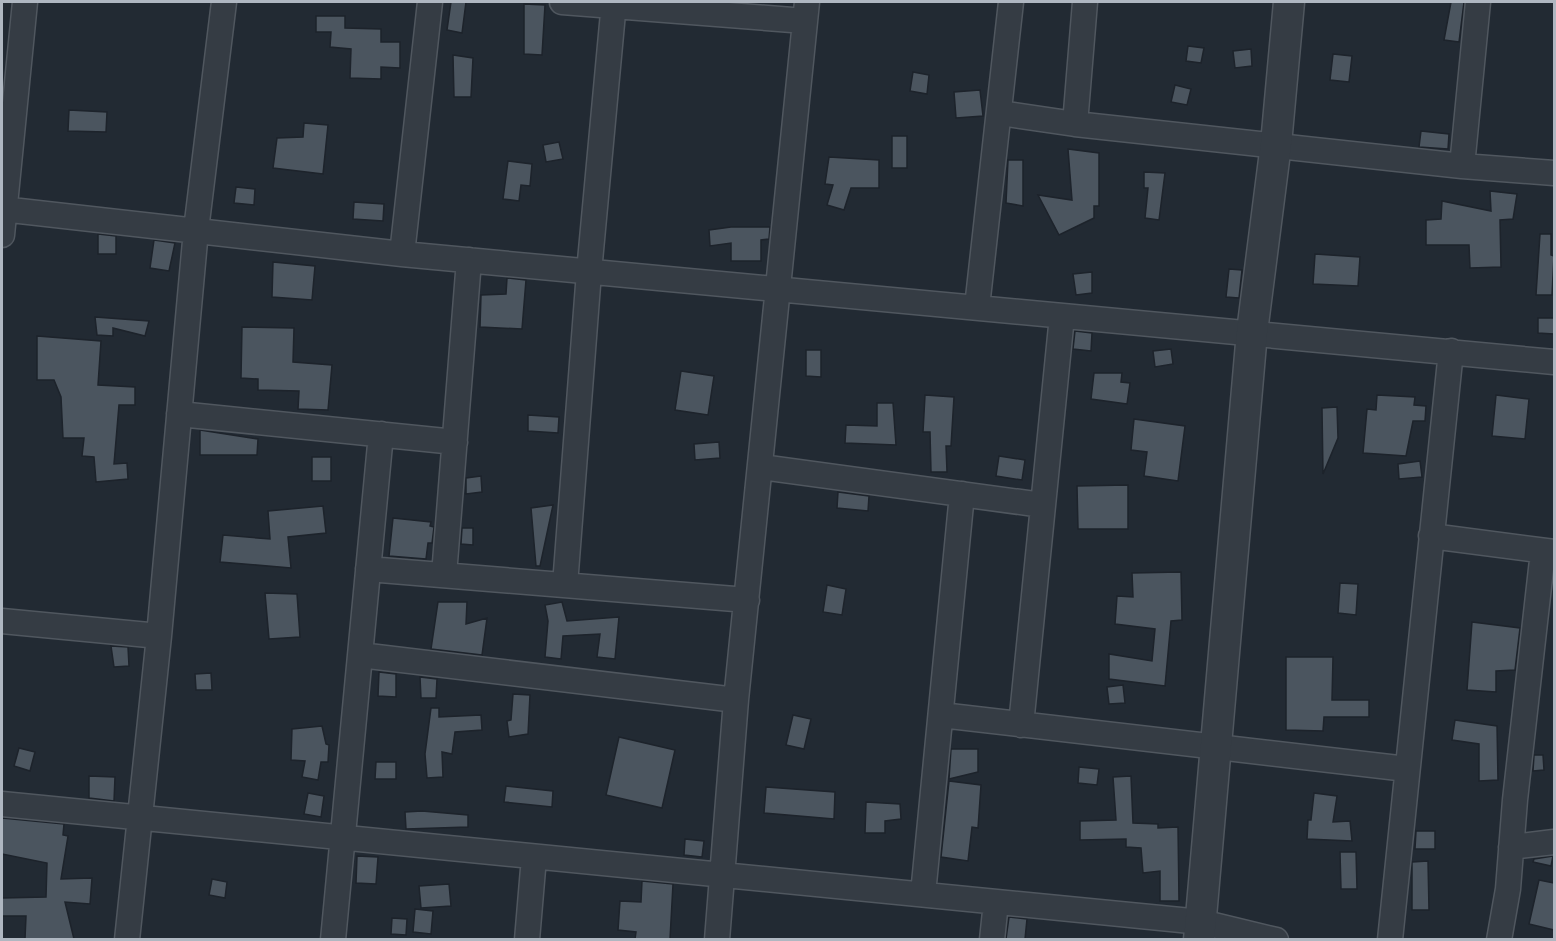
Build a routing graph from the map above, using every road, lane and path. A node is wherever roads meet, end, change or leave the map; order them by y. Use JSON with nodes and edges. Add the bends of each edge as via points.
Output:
{"nodes":[{"id":1,"x":25,"y":2,"type":"edge"},
{"id":2,"x":224,"y":2,"type":"edge"},
{"id":3,"x":430,"y":2,"type":"edge"},
{"id":4,"x":562,"y":2,"type":"edge"},
{"id":5,"x":1011,"y":2,"type":"edge"},
{"id":6,"x":1085,"y":2,"type":"edge"},
{"id":7,"x":1289,"y":2,"type":"edge"},
{"id":8,"x":1478,"y":2,"type":"edge"},
{"id":9,"x":614,"y":4,"type":"edge"},
{"id":10,"x":806,"y":11,"type":"edge"},
{"id":11,"x":1000,"y":113,"type":"junction"},
{"id":12,"x":1075,"y":124,"type":"junction"},
{"id":13,"x":1276,"y":144,"type":"junction"},
{"id":14,"x":1462,"y":166,"type":"junction"},
{"id":15,"x":1554,"y":173,"type":"edge"},
{"id":16,"x":3,"y":209,"type":"edge"},
{"id":17,"x":196,"y":230,"type":"junction"},
{"id":18,"x":2,"y":235,"type":"edge"},
{"id":19,"x":402,"y":254,"type":"junction"},
{"id":20,"x":469,"y":260,"type":"junction"},
{"id":21,"x":589,"y":272,"type":"junction"},
{"id":22,"x":778,"y":290,"type":"junction"},
{"id":23,"x":977,"y":307,"type":"junction"},
{"id":24,"x":1062,"y":316,"type":"junction"},
{"id":25,"x":1252,"y":332,"type":"junction"},
{"id":26,"x":1451,"y":351,"type":"junction"},
{"id":27,"x":1554,"y":362,"type":"edge"},
{"id":28,"x":179,"y":414,"type":"junction"},
{"id":29,"x":381,"y":434,"type":"junction"},
{"id":30,"x":455,"y":442,"type":"junction"},
{"id":31,"x":760,"y":467,"type":"junction"},
{"id":32,"x":962,"y":494,"type":"junction"},
{"id":33,"x":1042,"y":505,"type":"junction"},
{"id":34,"x":1431,"y":536,"type":"junction"},
{"id":35,"x":1549,"y":551,"type":"edge"},
{"id":36,"x":368,"y":569,"type":"junction"},
{"id":37,"x":444,"y":575,"type":"junction"},
{"id":38,"x":565,"y":585,"type":"junction"},
{"id":39,"x":747,"y":600,"type":"junction"},
{"id":40,"x":2,"y":621,"type":"edge"},
{"id":41,"x":159,"y":636,"type":"junction"},
{"id":42,"x":360,"y":655,"type":"junction"},
{"id":43,"x":736,"y":699,"type":"junction"},
{"id":44,"x":941,"y":715,"type":"junction"},
{"id":45,"x":1021,"y":725,"type":"junction"},
{"id":46,"x":1215,"y":746,"type":"junction"},
{"id":47,"x":1407,"y":769,"type":"junction"},
{"id":48,"x":2,"y":804,"type":"edge"},
{"id":49,"x":138,"y":818,"type":"junction"},
{"id":50,"x":343,"y":836,"type":"junction"},
{"id":51,"x":1554,"y":842,"type":"edge"},
{"id":52,"x":1511,"y":848,"type":"junction"},
{"id":53,"x":534,"y":857,"type":"junction"},
{"id":54,"x":723,"y":876,"type":"junction"},
{"id":55,"x":923,"y":894,"type":"junction"},
{"id":56,"x":996,"y":902,"type":"junction"},
{"id":57,"x":1200,"y":931,"type":"edge"},
{"id":58,"x":127,"y":939,"type":"edge"},
{"id":59,"x":333,"y":939,"type":"edge"},
{"id":60,"x":527,"y":939,"type":"edge"},
{"id":61,"x":717,"y":939,"type":"edge"},
{"id":62,"x":992,"y":939,"type":"edge"},
{"id":63,"x":1276,"y":939,"type":"edge"},
{"id":64,"x":1390,"y":939,"type":"edge"},
{"id":65,"x":1499,"y":939,"type":"edge"}],
"edges":[{"from":1,"to":16,"type":"street"},
{"from":2,"to":17,"type":"street"},
{"from":3,"to":19,"type":"street"},
{"from":4,"to":9,"type":"street"},
{"from":5,"to":11,"type":"street"},
{"from":6,"to":12,"type":"street"},
{"from":7,"to":13,"type":"street"},
{"from":8,"to":14,"type":"street"},
{"from":9,"to":10,"type":"street"},
{"from":9,"to":21,"type":"street"},
{"from":10,"to":22,"type":"street"},
{"from":11,"to":12,"type":"street"},
{"from":11,"to":23,"type":"street"},
{"from":12,"to":13,"type":"street"},
{"from":13,"to":14,"type":"street"},
{"from":13,"to":25,"type":"street"},
{"from":14,"to":15,"type":"street"},
{"from":16,"to":17,"type":"street"},
{"from":16,"to":18,"type":"street"},
{"from":17,"to":19,"type":"street"},
{"from":17,"to":28,"type":"street"},
{"from":19,"to":20,"type":"street"},
{"from":20,"to":21,"type":"street"},
{"from":20,"to":30,"type":"street"},
{"from":21,"to":22,"type":"street"},
{"from":21,"to":38,"type":"street"},
{"from":22,"to":23,"type":"street"},
{"from":22,"to":31,"type":"street"},
{"from":23,"to":24,"type":"street"},
{"from":24,"to":25,"type":"street"},
{"from":24,"to":33,"type":"street"},
{"from":25,"to":26,"type":"street"},
{"from":25,"to":46,"type":"street"},
{"from":26,"to":27,"type":"street"},
{"from":26,"to":34,"type":"street"},
{"from":28,"to":29,"type":"street"},
{"from":28,"to":41,"type":"street"},
{"from":29,"to":30,"type":"street"},
{"from":29,"to":36,"type":"street"},
{"from":30,"to":37,"type":"street"},
{"from":31,"to":32,"type":"street"},
{"from":31,"to":39,"type":"street"},
{"from":32,"to":33,"type":"street"},
{"from":32,"to":44,"type":"street"},
{"from":33,"to":45,"type":"street"},
{"from":34,"to":35,"type":"street"},
{"from":34,"to":47,"type":"street"},
{"from":35,"to":52,"type":"street"},
{"from":36,"to":37,"type":"street"},
{"from":36,"to":42,"type":"street"},
{"from":37,"to":38,"type":"street"},
{"from":38,"to":39,"type":"street"},
{"from":39,"to":43,"type":"street"},
{"from":40,"to":41,"type":"street"},
{"from":41,"to":49,"type":"street"},
{"from":42,"to":43,"type":"street"},
{"from":42,"to":50,"type":"street"},
{"from":43,"to":54,"type":"street"},
{"from":44,"to":45,"type":"street"},
{"from":44,"to":55,"type":"street"},
{"from":45,"to":46,"type":"street"},
{"from":46,"to":47,"type":"street"},
{"from":46,"to":57,"type":"street"},
{"from":47,"to":64,"type":"street"},
{"from":48,"to":49,"type":"street"},
{"from":49,"to":50,"type":"street"},
{"from":49,"to":58,"type":"street"},
{"from":50,"to":53,"type":"street"},
{"from":50,"to":59,"type":"street"},
{"from":51,"to":52,"type":"street"},
{"from":52,"to":65,"type":"street"},
{"from":53,"to":54,"type":"street"},
{"from":53,"to":60,"type":"street"},
{"from":54,"to":55,"type":"street"},
{"from":54,"to":61,"type":"street"},
{"from":55,"to":56,"type":"street"},
{"from":56,"to":57,"type":"street"},
{"from":56,"to":62,"type":"street"},
{"from":57,"to":63,"type":"street"}]}
